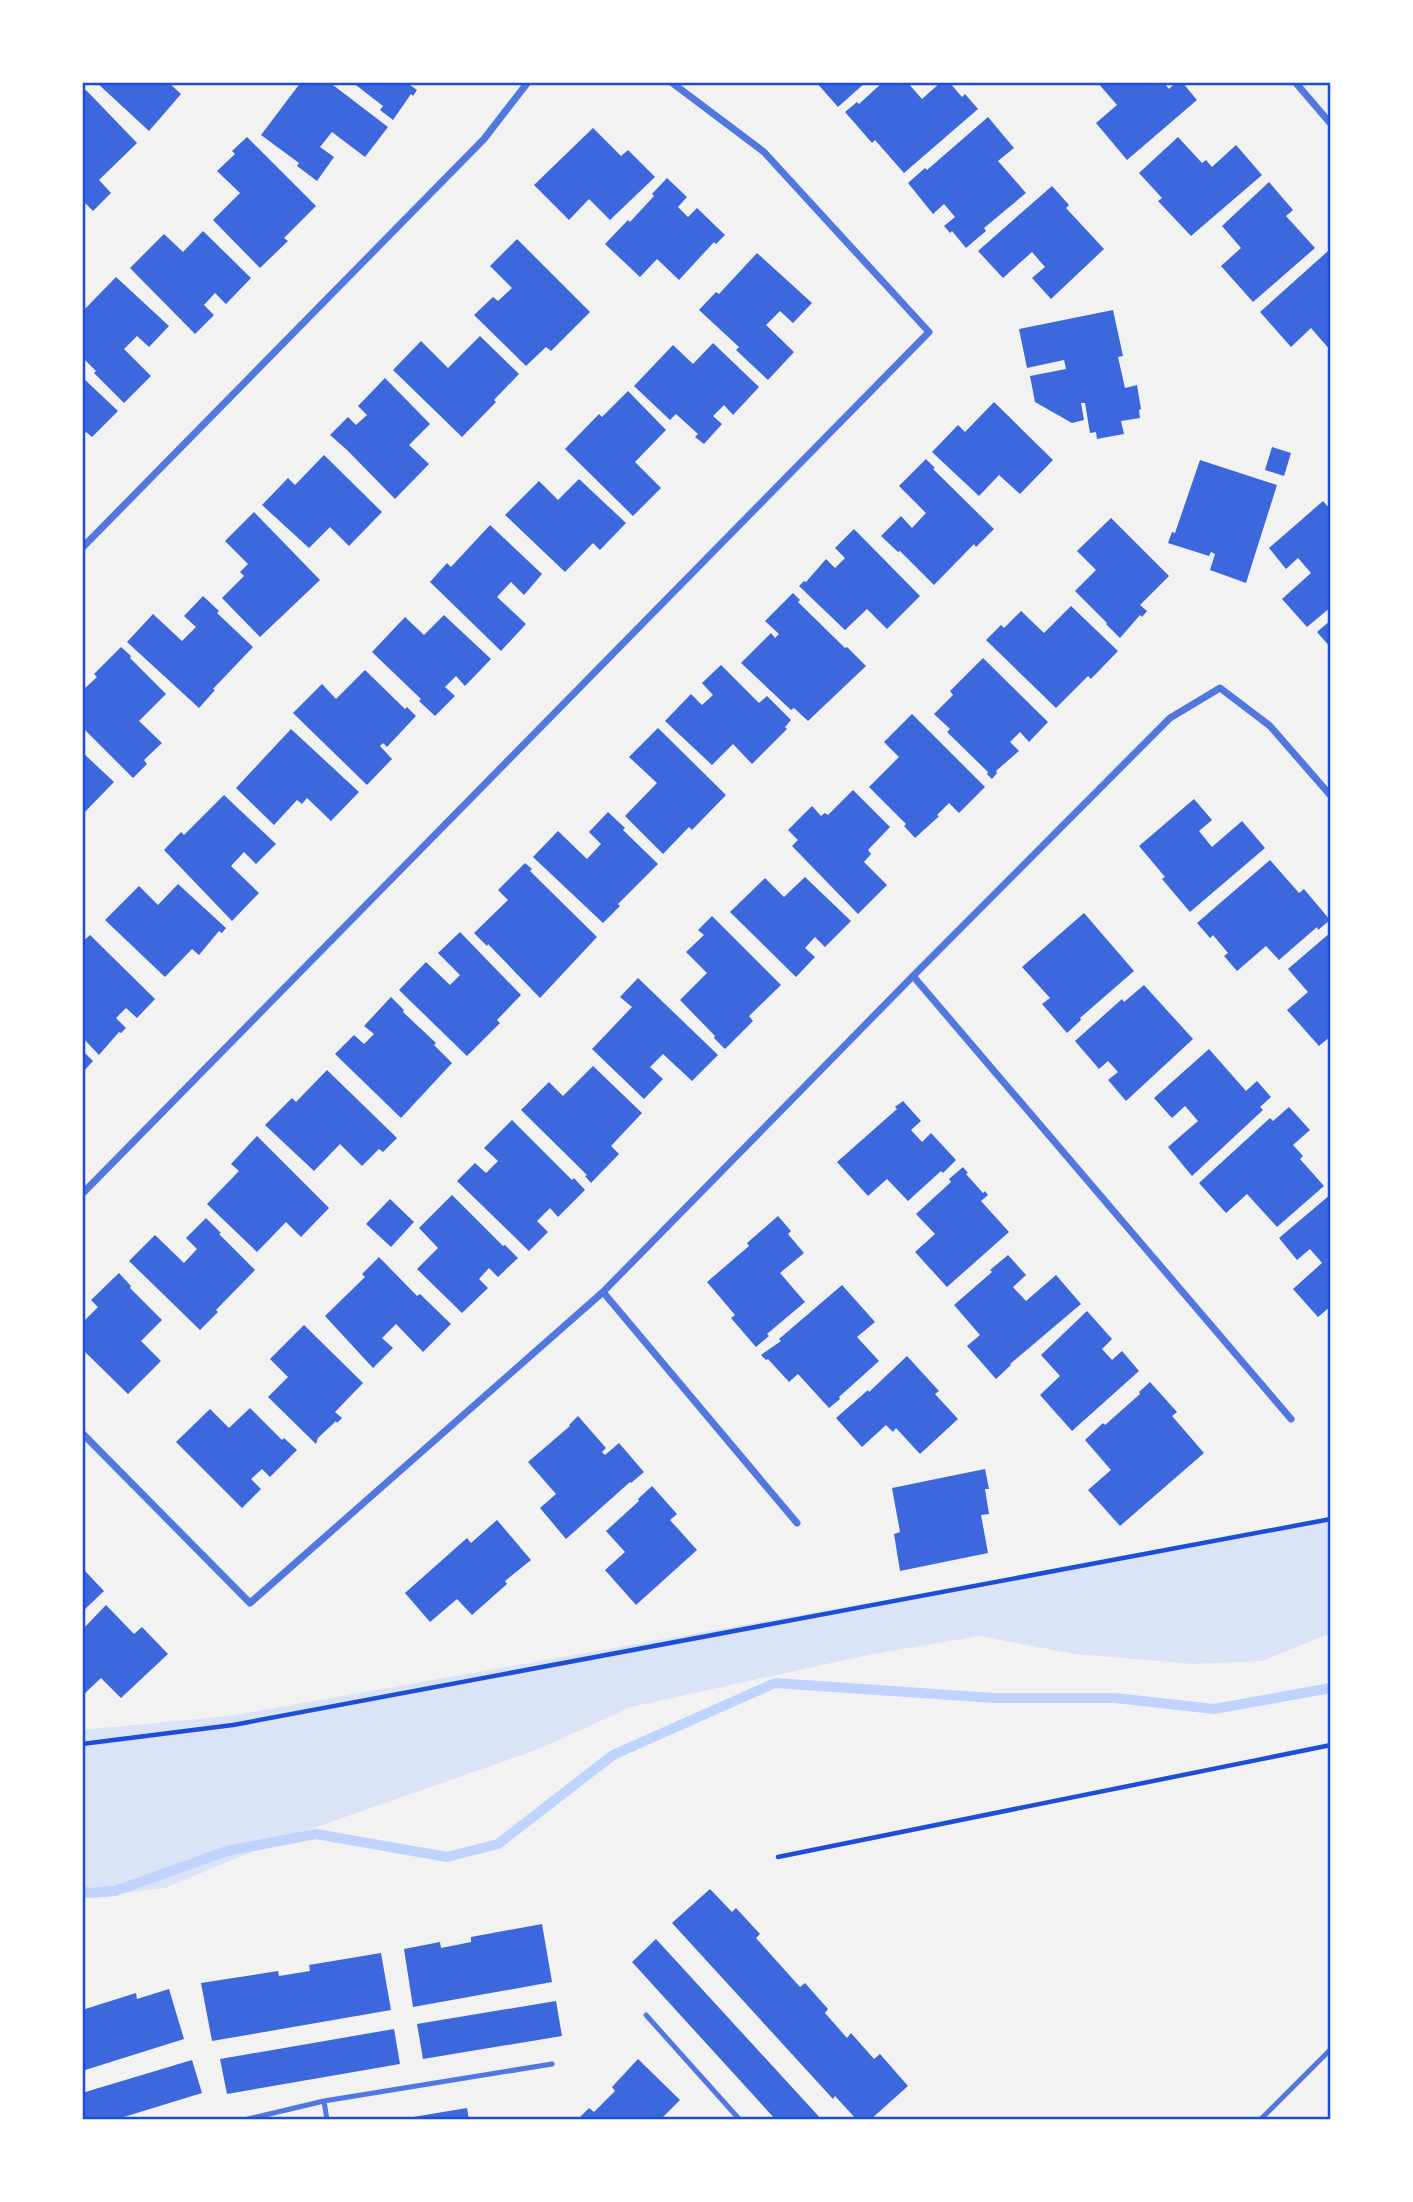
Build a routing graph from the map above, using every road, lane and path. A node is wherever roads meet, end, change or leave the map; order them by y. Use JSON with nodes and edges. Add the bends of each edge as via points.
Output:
{"nodes":[{"id":1,"x":528,"y":82,"type":"edge"},
{"id":2,"x":671,"y":82,"type":"edge"},
{"id":3,"x":1295,"y":82,"type":"edge"},
{"id":4,"x":1331,"y":124,"type":"edge"},
{"id":5,"x":82,"y":548,"type":"edge"},
{"id":6,"x":1331,"y":796,"type":"edge"},
{"id":7,"x":913,"y":976,"type":"junction"},
{"id":8,"x":82,"y":1195,"type":"edge"},
{"id":9,"x":603,"y":1292,"type":"junction"},
{"id":10,"x":1291,"y":1419,"type":"dead end"},
{"id":11,"x":82,"y":1433,"type":"edge"},
{"id":12,"x":1331,"y":1519,"type":"edge"},
{"id":13,"x":797,"y":1523,"type":"dead end"},
{"id":14,"x":82,"y":1744,"type":"edge"},
{"id":15,"x":1331,"y":1745,"type":"edge"},
{"id":16,"x":778,"y":1857,"type":"dead end"},
{"id":17,"x":646,"y":2015,"type":"dead end"},
{"id":18,"x":1331,"y":2049,"type":"edge"},
{"id":19,"x":552,"y":2064,"type":"dead end"},
{"id":20,"x":324,"y":2101,"type":"junction"},
{"id":21,"x":244,"y":2120,"type":"edge"},
{"id":22,"x":327,"y":2120,"type":"edge"},
{"id":23,"x":740,"y":2120,"type":"edge"},
{"id":24,"x":1260,"y":2120,"type":"edge"}],
"edges":[{"from":1,"to":5,"type":"street","via":[[484,139]]},
{"from":2,"to":8,"type":"street","via":[[764,152],[929,332]]},
{"from":3,"to":4,"type":"street"},
{"from":6,"to":7,"type":"street","via":[[1270,726],[1220,688],[1170,718]]},
{"from":7,"to":9,"type":"street"},
{"from":7,"to":10,"type":"street"},
{"from":9,"to":11,"type":"street","via":[[250,1603]]},
{"from":9,"to":13,"type":"street"},
{"from":12,"to":14,"type":"path","via":[[233,1726]]},
{"from":15,"to":16,"type":"path"},
{"from":17,"to":23,"type":"lane"},
{"from":18,"to":24,"type":"lane"},
{"from":19,"to":20,"type":"lane"},
{"from":20,"to":21,"type":"lane"},
{"from":20,"to":22,"type":"lane"}]}
